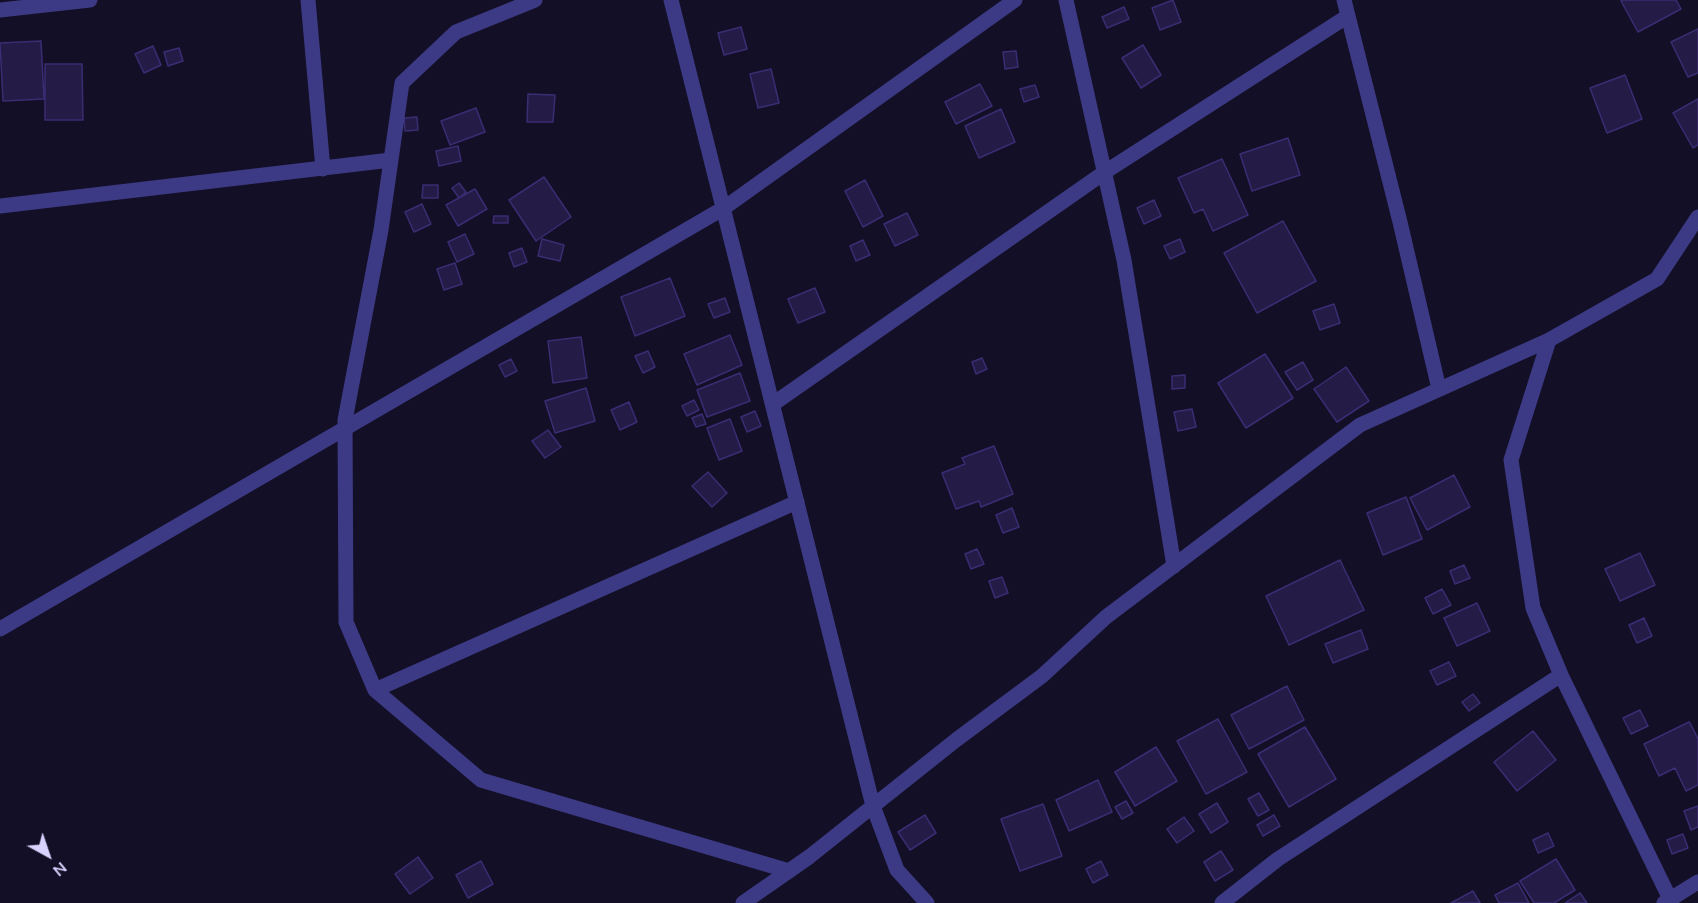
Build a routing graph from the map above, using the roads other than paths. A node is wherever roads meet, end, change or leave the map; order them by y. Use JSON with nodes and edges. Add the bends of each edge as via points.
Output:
{"nodes":[{"id":1,"x":90,"y":0,"type":"edge"},
{"id":2,"x":308,"y":0,"type":"edge"},
{"id":3,"x":535,"y":0,"type":"edge"},
{"id":4,"x":671,"y":0,"type":"edge"},
{"id":5,"x":1015,"y":0,"type":"edge"},
{"id":6,"x":1066,"y":0,"type":"edge"},
{"id":7,"x":1344,"y":0,"type":"edge"},
{"id":8,"x":0,"y":10,"type":"edge"},
{"id":9,"x":1348,"y":16,"type":"junction"},
{"id":10,"x":391,"y":160,"type":"junction"},
{"id":11,"x":322,"y":169,"type":"junction"},
{"id":12,"x":1104,"y":172,"type":"junction"},
{"id":13,"x":0,"y":206,"type":"edge"},
{"id":14,"x":724,"y":208,"type":"junction"},
{"id":15,"x":1698,"y":217,"type":"edge"},
{"id":16,"x":1549,"y":340,"type":"junction"},
{"id":17,"x":1439,"y":389,"type":"junction"},
{"id":18,"x":773,"y":404,"type":"junction"},
{"id":19,"x":345,"y":428,"type":"junction"},
{"id":20,"x":797,"y":502,"type":"junction"},
{"id":21,"x":1174,"y":566,"type":"junction"},
{"id":22,"x":0,"y":629,"type":"edge"},
{"id":23,"x":1561,"y":675,"type":"junction"},
{"id":24,"x":375,"y":690,"type":"junction"},
{"id":25,"x":873,"y":806,"type":"junction"},
{"id":26,"x":789,"y":871,"type":"junction"},
{"id":27,"x":1698,"y":882,"type":"edge"},
{"id":28,"x":1668,"y":902,"type":"edge"},
{"id":29,"x":743,"y":903,"type":"edge"},
{"id":30,"x":927,"y":903,"type":"edge"},
{"id":31,"x":1222,"y":903,"type":"edge"}],
"edges":[{"from":1,"to":8,"type":"street"},
{"from":2,"to":11,"type":"street"},
{"from":3,"to":10,"type":"street","via":[[456,32],[402,83]]},
{"from":4,"to":14,"type":"street"},
{"from":5,"to":14,"type":"street"},
{"from":6,"to":12,"type":"street"},
{"from":7,"to":9,"type":"street"},
{"from":9,"to":12,"type":"street"},
{"from":9,"to":17,"type":"street"},
{"from":10,"to":11,"type":"street"},
{"from":10,"to":19,"type":"street"},
{"from":11,"to":13,"type":"street"},
{"from":12,"to":18,"type":"street"},
{"from":12,"to":21,"type":"street","via":[[1124,260]]},
{"from":14,"to":18,"type":"street"},
{"from":14,"to":19,"type":"street"},
{"from":15,"to":16,"type":"street","via":[[1657,279]]},
{"from":16,"to":17,"type":"street"},
{"from":16,"to":23,"type":"street","via":[[1511,460],[1533,608]]},
{"from":17,"to":21,"type":"street","via":[[1360,425]]},
{"from":18,"to":20,"type":"street"},
{"from":19,"to":22,"type":"street"},
{"from":19,"to":24,"type":"street","via":[[346,622]]},
{"from":20,"to":24,"type":"street"},
{"from":20,"to":25,"type":"street"},
{"from":21,"to":25,"type":"street","via":[[1106,617],[1042,676]]},
{"from":23,"to":28,"type":"street"},
{"from":23,"to":31,"type":"street","via":[[1278,859]]},
{"from":24,"to":26,"type":"street","via":[[481,780]]},
{"from":25,"to":26,"type":"street"},
{"from":25,"to":30,"type":"street","via":[[897,870]]},
{"from":26,"to":29,"type":"street"},
{"from":27,"to":28,"type":"street"}]}
